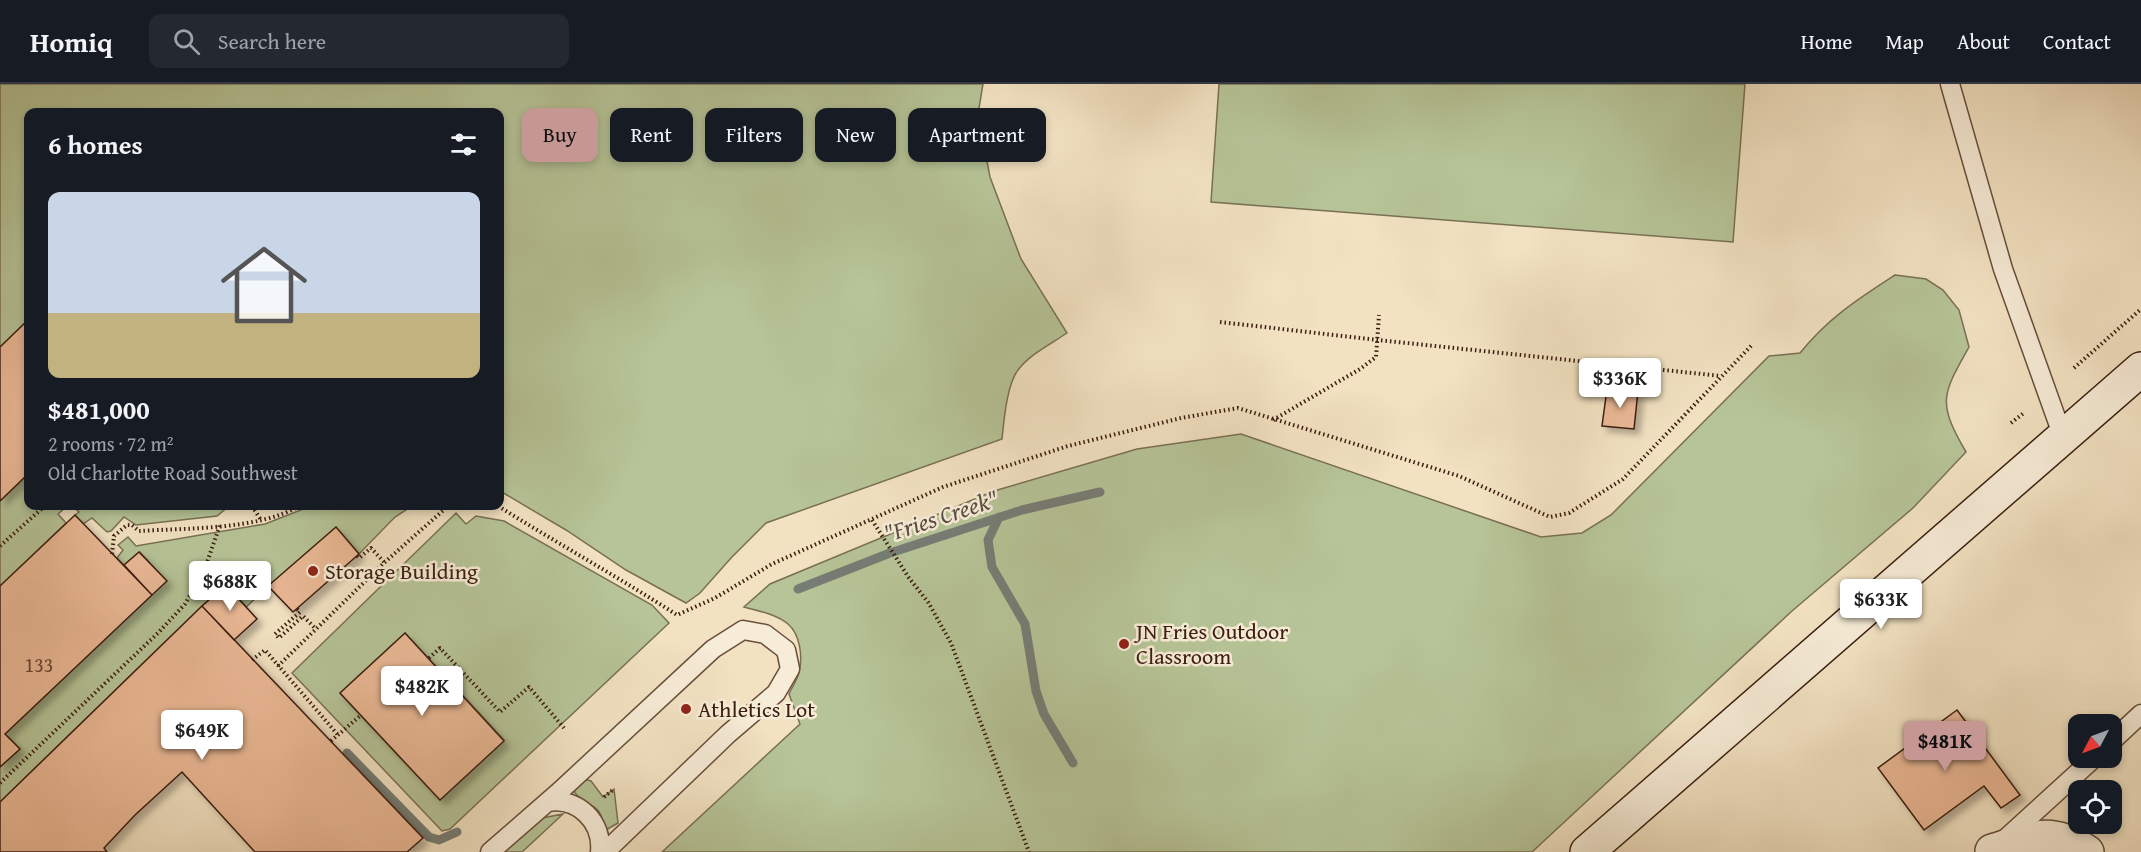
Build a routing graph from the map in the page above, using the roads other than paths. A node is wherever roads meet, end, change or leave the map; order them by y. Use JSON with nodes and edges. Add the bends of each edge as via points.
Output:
{"nodes":[{"id":1,"x":1950,"y":84,"type":"edge"},
{"id":2,"x":2141,"y":369,"type":"edge"},
{"id":3,"x":2062,"y":437,"type":"junction"},
{"id":4,"x":2141,"y":714,"type":"edge"},
{"id":5,"x":2122,"y":732,"type":"edge"},
{"id":6,"x":2083,"y":768,"type":"edge"},
{"id":7,"x":548,"y":802,"type":"junction"},
{"id":8,"x":1992,"y":851,"type":"edge"},
{"id":9,"x":490,"y":852,"type":"edge"},
{"id":10,"x":600,"y":852,"type":"edge"},
{"id":11,"x":605,"y":852,"type":"edge"},
{"id":12,"x":1587,"y":852,"type":"edge"},
{"id":13,"x":2087,"y":852,"type":"edge"}],
"edges":[{"from":1,"to":3,"type":"lane","via":[[2003,269]]},
{"from":2,"to":3,"type":"main road"},
{"from":3,"to":12,"type":"main road"},
{"from":4,"to":5,"type":"lane"},
{"from":6,"to":8,"type":"lane"},
{"from":7,"to":9,"type":"lane"},
{"from":7,"to":10,"type":"lane","via":[[569,802],[590,816]]},
{"from":7,"to":11,"type":"lane","via":[[713,649],[743,630],[765,634],[786,650],[790,669],[776,693]]},
{"from":8,"to":13,"type":"main road","via":[[2041,836],[2071,841]]}]}
